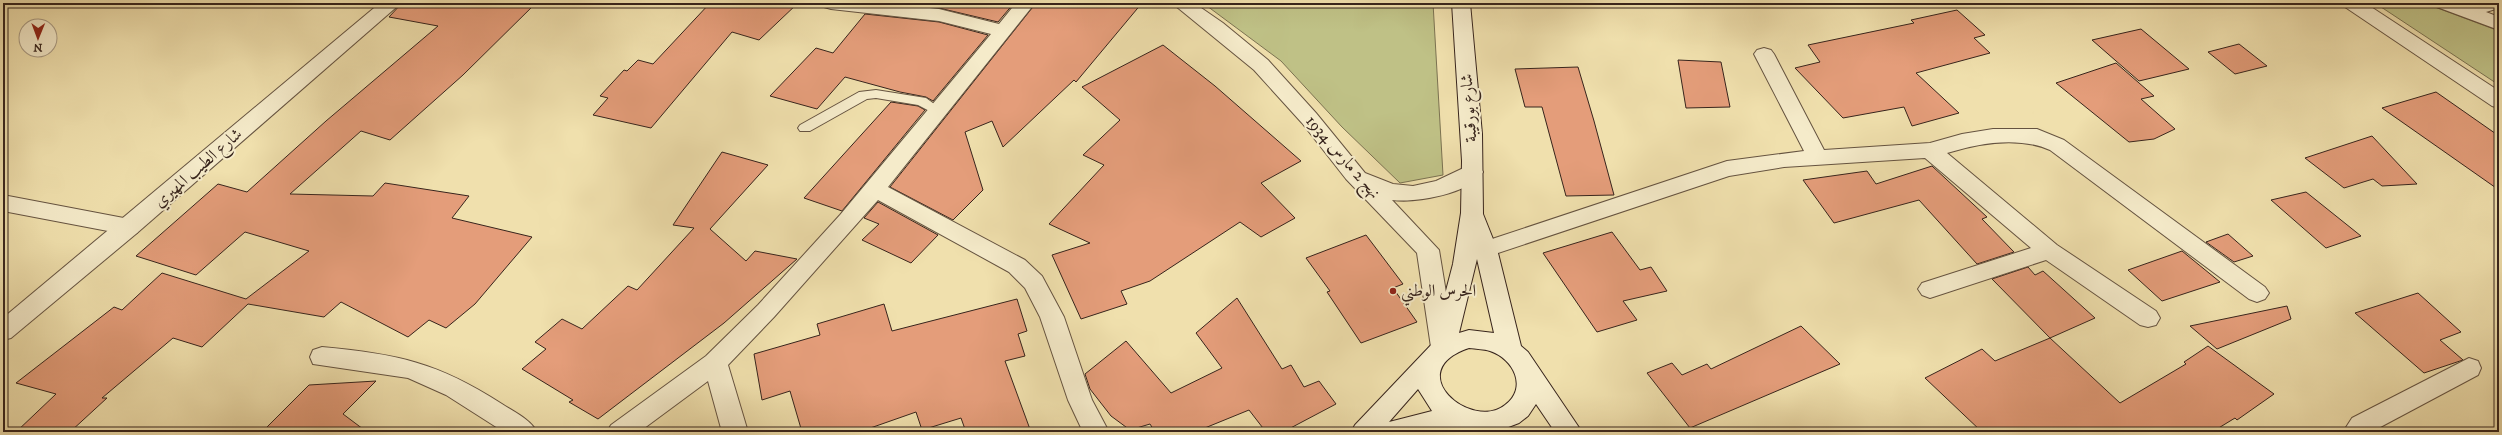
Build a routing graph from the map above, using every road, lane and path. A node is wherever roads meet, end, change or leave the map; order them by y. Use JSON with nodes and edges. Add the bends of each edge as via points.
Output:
{"nodes":[{"id":1,"x":392,"y":3,"type":"edge"},
{"id":2,"x":831,"y":3,"type":"edge"},
{"id":3,"x":1026,"y":3,"type":"edge"},
{"id":4,"x":1181,"y":3,"type":"edge"},
{"id":5,"x":1461,"y":3,"type":"edge"},
{"id":6,"x":2352,"y":3,"type":"edge"},
{"id":7,"x":2444,"y":3,"type":"edge"},
{"id":8,"x":2495,"y":3,"type":"edge"},
{"id":9,"x":2466,"y":12,"type":"junction"},
{"id":10,"x":2499,"y":24,"type":"edge"},
{"id":11,"x":1002,"y":31,"type":"junction"},
{"id":12,"x":1764,"y":54,"type":"dead end"},
{"id":13,"x":2499,"y":101,"type":"edge"},
{"id":14,"x":939,"y":112,"type":"junction"},
{"id":15,"x":804,"y":128,"type":"dead end"},
{"id":16,"x":1930,"y":150,"type":"junction"},
{"id":17,"x":1818,"y":158,"type":"junction"},
{"id":18,"x":1472,"y":172,"type":"junction"},
{"id":19,"x":1354,"y":174,"type":"junction"},
{"id":20,"x":874,"y":190,"type":"junction"},
{"id":21,"x":3,"y":204,"type":"edge"},
{"id":22,"x":129,"y":227,"type":"junction"},
{"id":23,"x":1477,"y":249,"type":"junction"},
{"id":24,"x":2049,"y":251,"type":"junction"},
{"id":25,"x":1930,"y":289,"type":"dead end"},
{"id":26,"x":2257,"y":293,"type":"dead end"},
{"id":27,"x":2148,"y":318,"type":"dead end"},
{"id":28,"x":3,"y":331,"type":"edge"},
{"id":29,"x":1510,"y":351,"type":"junction"},
{"id":30,"x":1437,"y":353,"type":"junction"},
{"id":31,"x":322,"y":357,"type":"dead end"},
{"id":32,"x":715,"y":363,"type":"junction"},
{"id":33,"x":2469,"y":368,"type":"dead end"},
{"id":34,"x":1526,"y":369,"type":"junction"},
{"id":35,"x":1478,"y":424,"type":"edge"},
{"id":36,"x":524,"y":432,"type":"edge"},
{"id":37,"x":620,"y":432,"type":"edge"},
{"id":38,"x":735,"y":432,"type":"edge"},
{"id":39,"x":1096,"y":432,"type":"edge"},
{"id":40,"x":1364,"y":432,"type":"edge"},
{"id":41,"x":1390,"y":432,"type":"edge"},
{"id":42,"x":1569,"y":432,"type":"edge"},
{"id":43,"x":2356,"y":432,"type":"edge"}],
"edges":[{"from":1,"to":22,"type":"street","name":"شارع الطيب المهيري"},
{"from":2,"to":11,"type":"street","via":[[939,15]]},
{"from":3,"to":11,"type":"street"},
{"from":4,"to":19,"type":"street","name":"نهج 2 مارس 1934","via":[[1216,27],[1261,65],[1309,118]]},
{"from":5,"to":18,"type":"street","name":"شارع بورقيبة"},
{"from":6,"to":13,"type":"street"},
{"from":7,"to":9,"type":"street"},
{"from":8,"to":9,"type":"street"},
{"from":9,"to":10,"type":"street"},
{"from":11,"to":14,"type":"street"},
{"from":12,"to":17,"type":"street"},
{"from":14,"to":15,"type":"lane","via":[[920,101],[876,94],[864,95]]},
{"from":14,"to":20,"type":"street"},
{"from":16,"to":17,"type":"street"},
{"from":16,"to":24,"type":"street"},
{"from":16,"to":26,"type":"street","via":[[1994,136],[2036,136],[2057,145]]},
{"from":17,"to":23,"type":"street","via":[[1757,163],[1727,169]]},
{"from":18,"to":19,"type":"street","via":[[1450,185],[1405,193],[1391,192]]},
{"from":18,"to":23,"type":"street","name":"شارع بورقيبة","via":[[1472,213]]},
{"from":19,"to":30,"type":"street","name":"نهج 2 مارس 1934","via":[[1428,250]]},
{"from":20,"to":32,"type":"street","via":[[772,305]]},
{"from":20,"to":39,"type":"street","via":[[1017,266],[1034,282],[1052,317],[1080,400]]},
{"from":21,"to":22,"type":"street"},
{"from":22,"to":28,"type":"street","name":"شارع الطيب المهيري"},
{"from":23,"to":29,"type":"street","name":"شارع بورقيبة"},
{"from":23,"to":30,"type":"street"},
{"from":24,"to":25,"type":"street"},
{"from":24,"to":27,"type":"street"},
{"from":29,"to":30,"type":"street","via":[[1484,340],[1455,341]]},
{"from":29,"to":34,"type":"street"},
{"from":30,"to":35,"type":"street","via":[[1426,371],[1427,385],[1433,398],[1444,410]]},
{"from":30,"to":40,"type":"street"},
{"from":31,"to":36,"type":"street","via":[[410,369],[460,391]]},
{"from":32,"to":37,"type":"street"},
{"from":32,"to":38,"type":"street"},
{"from":33,"to":43,"type":"street","via":[[2361,426]]},
{"from":34,"to":35,"type":"street","via":[[1530,382],[1529,396],[1522,408],[1503,419]]},
{"from":34,"to":42,"type":"street"},
{"from":35,"to":41,"type":"street","via":[[1416,424]]}]}
